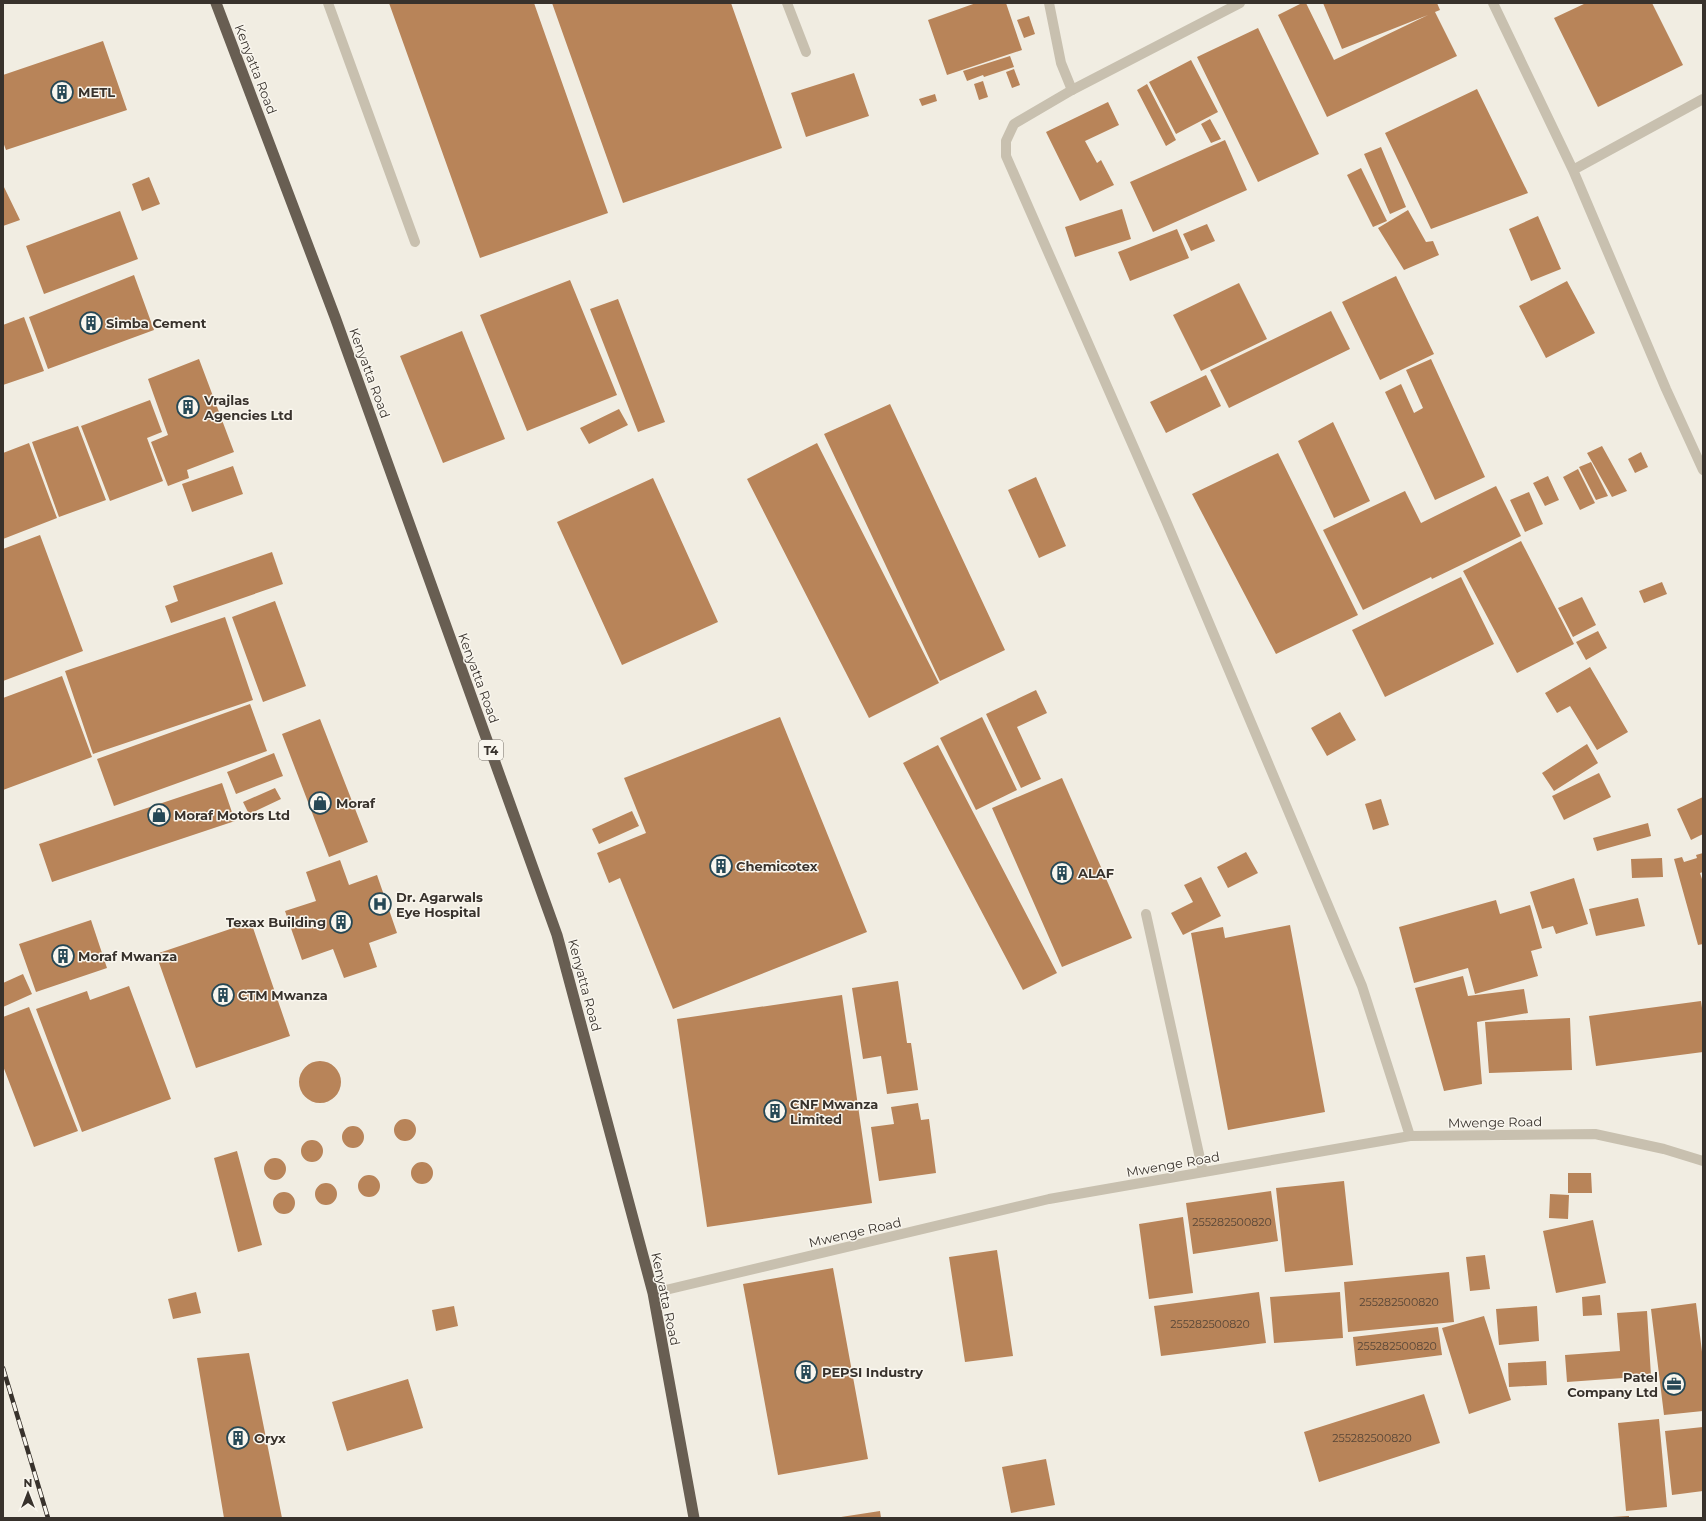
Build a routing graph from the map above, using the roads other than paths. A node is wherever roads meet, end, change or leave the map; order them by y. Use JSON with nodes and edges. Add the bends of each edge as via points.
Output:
{"nodes":[{"id":1,"x":216,"y":3,"type":"edge"},
{"id":2,"x":328,"y":3,"type":"edge"},
{"id":3,"x":787,"y":3,"type":"edge"},
{"id":4,"x":1049,"y":3,"type":"edge"},
{"id":5,"x":1240,"y":3,"type":"edge"},
{"id":6,"x":1493,"y":3,"type":"edge"},
{"id":7,"x":806,"y":52,"type":"dead end"},
{"id":8,"x":1072,"y":90,"type":"junction"},
{"id":9,"x":1703,"y":99,"type":"edge"},
{"id":10,"x":1573,"y":170,"type":"junction"},
{"id":11,"x":414,"y":242,"type":"dead end"},
{"id":12,"x":1703,"y":470,"type":"edge"},
{"id":13,"x":1146,"y":914,"type":"dead end"},
{"id":14,"x":1410,"y":1136,"type":"junction"},
{"id":15,"x":1703,"y":1161,"type":"edge"},
{"id":16,"x":1203,"y":1172,"type":"junction"},
{"id":17,"x":653,"y":1293,"type":"junction"},
{"id":18,"x":694,"y":1518,"type":"edge"}],
"edges":[{"from":1,"to":17,"type":"highway","name":"Kenyatta Road","number":"T4","via":[[335,317],[557,935]]},
{"from":2,"to":11,"type":"street"},
{"from":3,"to":7,"type":"street"},
{"from":4,"to":8,"type":"street","via":[[1061,63]]},
{"from":5,"to":8,"type":"street"},
{"from":6,"to":10,"type":"street"},
{"from":8,"to":14,"type":"street","via":[[1014,124],[1006,141],[1006,156],[1169,528],[1359,979]]},
{"from":9,"to":10,"type":"street"},
{"from":10,"to":12,"type":"street"},
{"from":13,"to":16,"type":"street"},
{"from":14,"to":15,"type":"street","name":"Mwenge Road","via":[[1595,1134],[1664,1149]]},
{"from":14,"to":16,"type":"street","name":"Mwenge Road"},
{"from":16,"to":17,"type":"street","name":"Mwenge Road","via":[[1049,1199]]},
{"from":17,"to":18,"type":"highway","name":"Kenyatta Road","number":"T4"}]}
